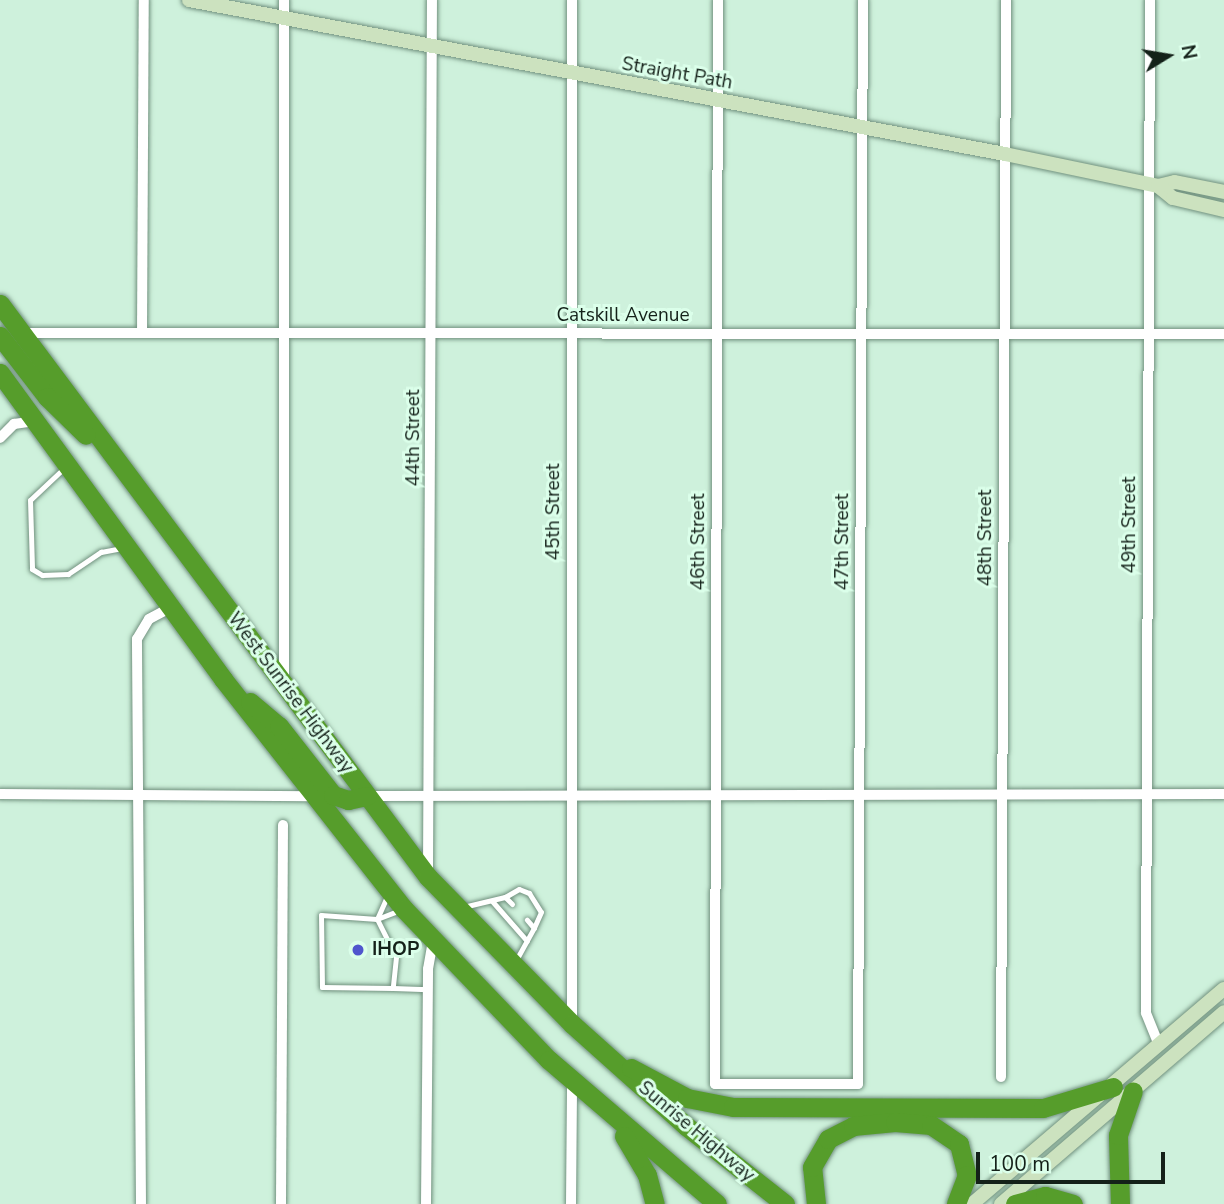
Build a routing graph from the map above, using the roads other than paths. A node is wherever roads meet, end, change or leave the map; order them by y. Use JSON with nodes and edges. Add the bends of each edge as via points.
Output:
{"nodes":[{"id":1,"x":144,"y":0,"type":"edge"},
{"id":2,"x":189,"y":0,"type":"edge"},
{"id":3,"x":284,"y":0,"type":"edge"},
{"id":4,"x":432,"y":0,"type":"edge"},
{"id":5,"x":572,"y":0,"type":"edge"},
{"id":6,"x":718,"y":0,"type":"edge"},
{"id":7,"x":863,"y":0,"type":"edge"},
{"id":8,"x":1006,"y":0,"type":"edge"},
{"id":9,"x":1150,"y":0,"type":"edge"},
{"id":10,"x":284,"y":17,"type":"junction"},
{"id":11,"x":432,"y":47,"type":"junction"},
{"id":12,"x":572,"y":74,"type":"junction"},
{"id":13,"x":717,"y":101,"type":"junction"},
{"id":14,"x":862,"y":129,"type":"junction"},
{"id":15,"x":1005,"y":154,"type":"junction"},
{"id":16,"x":1154,"y":185,"type":"junction"},
{"id":17,"x":1224,"y":192,"type":"edge"},
{"id":18,"x":1224,"y":210,"type":"edge"},
{"id":19,"x":0,"y":304,"type":"edge"},
{"id":20,"x":23,"y":333,"type":"junction"},
{"id":21,"x":142,"y":333,"type":"junction"},
{"id":22,"x":284,"y":333,"type":"junction"},
{"id":23,"x":432,"y":333,"type":"junction"},
{"id":24,"x":572,"y":333,"type":"junction"},
{"id":25,"x":717,"y":334,"type":"junction"},
{"id":26,"x":861,"y":334,"type":"junction"},
{"id":27,"x":1004,"y":334,"type":"junction"},
{"id":28,"x":1148,"y":334,"type":"junction"},
{"id":29,"x":1224,"y":334,"type":"edge"},
{"id":30,"x":0,"y":337,"type":"edge"},
{"id":31,"x":0,"y":373,"type":"edge"},
{"id":32,"x":34,"y":421,"type":"junction"},
{"id":33,"x":0,"y":439,"type":"edge"},
{"id":34,"x":68,"y":465,"type":"junction"},
{"id":35,"x":127,"y":475,"type":"junction"},
{"id":36,"x":131,"y":548,"type":"junction"},
{"id":37,"x":170,"y":608,"type":"junction"},
{"id":38,"x":222,"y":679,"type":"junction"},
{"id":39,"x":284,"y":685,"type":"junction"},
{"id":40,"x":0,"y":794,"type":"edge"},
{"id":41,"x":141,"y":794,"type":"junction"},
{"id":42,"x":1003,"y":794,"type":"junction"},
{"id":43,"x":1147,"y":794,"type":"junction"},
{"id":44,"x":1224,"y":794,"type":"edge"},
{"id":45,"x":572,"y":795,"type":"junction"},
{"id":46,"x":715,"y":795,"type":"junction"},
{"id":47,"x":859,"y":795,"type":"junction"},
{"id":48,"x":312,"y":796,"type":"junction"},
{"id":49,"x":367,"y":796,"type":"junction"},
{"id":50,"x":430,"y":796,"type":"junction"},
{"id":51,"x":283,"y":825,"type":"dead end"},
{"id":52,"x":428,"y":877,"type":"junction"},
{"id":53,"x":390,"y":891,"type":"junction"},
{"id":54,"x":505,"y":897,"type":"junction"},
{"id":55,"x":492,"y":901,"type":"junction"},
{"id":56,"x":512,"y":904,"type":"dead end"},
{"id":57,"x":458,"y":907,"type":"junction"},
{"id":58,"x":404,"y":909,"type":"junction"},
{"id":59,"x":377,"y":919,"type":"junction"},
{"id":60,"x":527,"y":920,"type":"dead end"},
{"id":61,"x":534,"y":928,"type":"junction"},
{"id":62,"x":432,"y":940,"type":"junction"},
{"id":63,"x":527,"y":941,"type":"junction"},
{"id":64,"x":514,"y":965,"type":"junction"},
{"id":65,"x":393,"y":988,"type":"junction"},
{"id":66,"x":428,"y":989,"type":"junction"},
{"id":67,"x":1224,"y":989,"type":"edge"},
{"id":68,"x":1224,"y":1012,"type":"edge"},
{"id":69,"x":572,"y":1024,"type":"junction"},
{"id":70,"x":1159,"y":1046,"type":"junction"},
{"id":71,"x":608,"y":1057,"type":"junction"},
{"id":72,"x":1001,"y":1077,"type":"dead end"},
{"id":73,"x":572,"y":1082,"type":"junction"},
{"id":74,"x":715,"y":1084,"type":"joint"},
{"id":75,"x":1113,"y":1087,"type":"junction"},
{"id":76,"x":1133,"y":1091,"type":"junction"},
{"id":77,"x":612,"y":1117,"type":"junction"},
{"id":78,"x":141,"y":1204,"type":"edge"},
{"id":79,"x":281,"y":1204,"type":"edge"},
{"id":80,"x":426,"y":1204,"type":"edge"},
{"id":81,"x":571,"y":1204,"type":"edge"},
{"id":82,"x":655,"y":1204,"type":"edge"},
{"id":83,"x":717,"y":1204,"type":"edge"},
{"id":84,"x":785,"y":1204,"type":"edge"},
{"id":85,"x":816,"y":1204,"type":"edge"},
{"id":86,"x":956,"y":1204,"type":"edge"},
{"id":87,"x":972,"y":1204,"type":"edge"},
{"id":88,"x":1002,"y":1204,"type":"edge"},
{"id":89,"x":1015,"y":1204,"type":"edge"},
{"id":90,"x":1073,"y":1204,"type":"edge"},
{"id":91,"x":1120,"y":1204,"type":"edge"}],
"edges":[{"from":1,"to":21,"type":"street"},
{"from":2,"to":10,"type":"main road","name":"Straight Path"},
{"from":3,"to":10,"type":"street"},
{"from":4,"to":11,"type":"street","name":"44th Street"},
{"from":5,"to":12,"type":"street","name":"45th Street"},
{"from":6,"to":13,"type":"street","name":"46th Street"},
{"from":7,"to":14,"type":"street","name":"47th Street"},
{"from":8,"to":15,"type":"street","name":"48th Street"},
{"from":9,"to":16,"type":"street","name":"49th Street"},
{"from":10,"to":11,"type":"main road","name":"Straight Path"},
{"from":10,"to":22,"type":"street"},
{"from":11,"to":12,"type":"main road","name":"Straight Path"},
{"from":11,"to":23,"type":"street","name":"44th Street"},
{"from":12,"to":13,"type":"main road","name":"Straight Path"},
{"from":12,"to":24,"type":"street","name":"45th Street"},
{"from":13,"to":14,"type":"main road","name":"Straight Path"},
{"from":13,"to":25,"type":"street","name":"46th Street"},
{"from":14,"to":15,"type":"main road","name":"Straight Path"},
{"from":14,"to":26,"type":"street","name":"47th Street"},
{"from":15,"to":16,"type":"main road","name":"Straight Path"},
{"from":15,"to":27,"type":"street","name":"48th Street"},
{"from":16,"to":17,"type":"main road","name":"Straight Path","via":[[1175,182]]},
{"from":16,"to":18,"type":"main road","name":"Straight Path","via":[[1173,198]]},
{"from":16,"to":28,"type":"street","name":"49th Street"},
{"from":19,"to":20,"type":"highway","name":"West Sunrise Highway"},
{"from":20,"to":21,"type":"street","name":"Catskill Avenue"},
{"from":20,"to":35,"type":"highway","name":"West Sunrise Highway"},
{"from":21,"to":22,"type":"street","name":"Catskill Avenue"},
{"from":22,"to":23,"type":"street","name":"Catskill Avenue"},
{"from":22,"to":39,"type":"street"},
{"from":23,"to":24,"type":"street","name":"Catskill Avenue"},
{"from":23,"to":50,"type":"street","name":"44th Street"},
{"from":24,"to":25,"type":"street","name":"Catskill Avenue"},
{"from":24,"to":45,"type":"street","name":"45th Street"},
{"from":25,"to":26,"type":"street","name":"Catskill Avenue"},
{"from":25,"to":46,"type":"street","name":"46th Street"},
{"from":26,"to":27,"type":"street","name":"Catskill Avenue"},
{"from":26,"to":47,"type":"street","name":"47th Street"},
{"from":27,"to":28,"type":"street","name":"Catskill Avenue"},
{"from":27,"to":42,"type":"street","name":"48th Street"},
{"from":28,"to":29,"type":"street","name":"Catskill Avenue"},
{"from":28,"to":43,"type":"street","name":"49th Street"},
{"from":30,"to":35,"type":"highway","via":[[47,397]]},
{"from":31,"to":32,"type":"highway"},
{"from":32,"to":33,"type":"street","via":[[14,424]]},
{"from":32,"to":34,"type":"highway"},
{"from":34,"to":36,"type":"highway"},
{"from":34,"to":36,"type":"lane","via":[[30,500],[32,569],[42,575],[68,575],[101,552]]},
{"from":35,"to":39,"type":"highway","name":"West Sunrise Highway"},
{"from":36,"to":37,"type":"highway"},
{"from":37,"to":38,"type":"highway"},
{"from":37,"to":41,"type":"street","via":[[149,619],[137,639]]},
{"from":38,"to":48,"type":"highway"},
{"from":38,"to":49,"type":"highway","via":[[279,726],[333,794],[348,800]]},
{"from":39,"to":49,"type":"highway","name":"West Sunrise Highway"},
{"from":40,"to":41,"type":"street"},
{"from":41,"to":48,"type":"street"},
{"from":41,"to":78,"type":"street"},
{"from":42,"to":43,"type":"street"},
{"from":42,"to":47,"type":"street"},
{"from":42,"to":72,"type":"street","name":"48th Street"},
{"from":43,"to":44,"type":"street"},
{"from":43,"to":70,"type":"street","name":"49th Street","via":[[1146,1013]]},
{"from":45,"to":46,"type":"street"},
{"from":45,"to":50,"type":"street"},
{"from":45,"to":69,"type":"street","name":"45th Street"},
{"from":46,"to":47,"type":"street"},
{"from":46,"to":74,"type":"street","name":"46th Street"},
{"from":47,"to":74,"type":"street","name":"47th Street","via":[[858,1084]]},
{"from":48,"to":53,"type":"highway"},
{"from":49,"to":50,"type":"street"},
{"from":49,"to":52,"type":"highway","name":"West Sunrise Highway"},
{"from":50,"to":52,"type":"street","name":"44th Street"},
{"from":51,"to":79,"type":"street"},
{"from":52,"to":57,"type":"highway","name":"West Sunrise Highway"},
{"from":53,"to":58,"type":"highway"},
{"from":53,"to":59,"type":"lane"},
{"from":54,"to":55,"type":"lane"},
{"from":54,"to":56,"type":"lane"},
{"from":54,"to":61,"type":"lane","via":[[519,889],[529,893],[541,912]]},
{"from":55,"to":57,"type":"lane"},
{"from":55,"to":63,"type":"lane"},
{"from":57,"to":64,"type":"highway","name":"West Sunrise Highway"},
{"from":58,"to":59,"type":"lane"},
{"from":58,"to":62,"type":"highway"},
{"from":59,"to":65,"type":"lane","via":[[396,957]]},
{"from":59,"to":65,"type":"lane","via":[[321,915],[322,987]]},
{"from":60,"to":61,"type":"lane"},
{"from":61,"to":63,"type":"lane"},
{"from":62,"to":66,"type":"street"},
{"from":62,"to":73,"type":"highway"},
{"from":63,"to":64,"type":"lane"},
{"from":64,"to":69,"type":"highway","name":"West Sunrise Highway"},
{"from":65,"to":66,"type":"lane"},
{"from":66,"to":80,"type":"street"},
{"from":67,"to":70,"type":"main road"},
{"from":68,"to":76,"type":"main road"},
{"from":69,"to":71,"type":"highway","name":"West Sunrise Highway"},
{"from":70,"to":75,"type":"main road"},
{"from":71,"to":75,"type":"highway","via":[[680,1096],[725,1107],[1037,1108],[1072,1102]]},
{"from":71,"to":84,"type":"highway","name":"Sunrise Highway"},
{"from":73,"to":77,"type":"highway"},
{"from":73,"to":81,"type":"street"},
{"from":75,"to":87,"type":"main road"},
{"from":76,"to":88,"type":"main road"},
{"from":76,"to":91,"type":"highway","via":[[1118,1135]]},
{"from":77,"to":82,"type":"highway","via":[[643,1167]]},
{"from":77,"to":83,"type":"highway"},
{"from":85,"to":86,"type":"highway","via":[[812,1167],[828,1139],[853,1126],[895,1122],[930,1125],[959,1144],[967,1175]]},
{"from":89,"to":90,"type":"highway","via":[[1045,1196]]}]}
